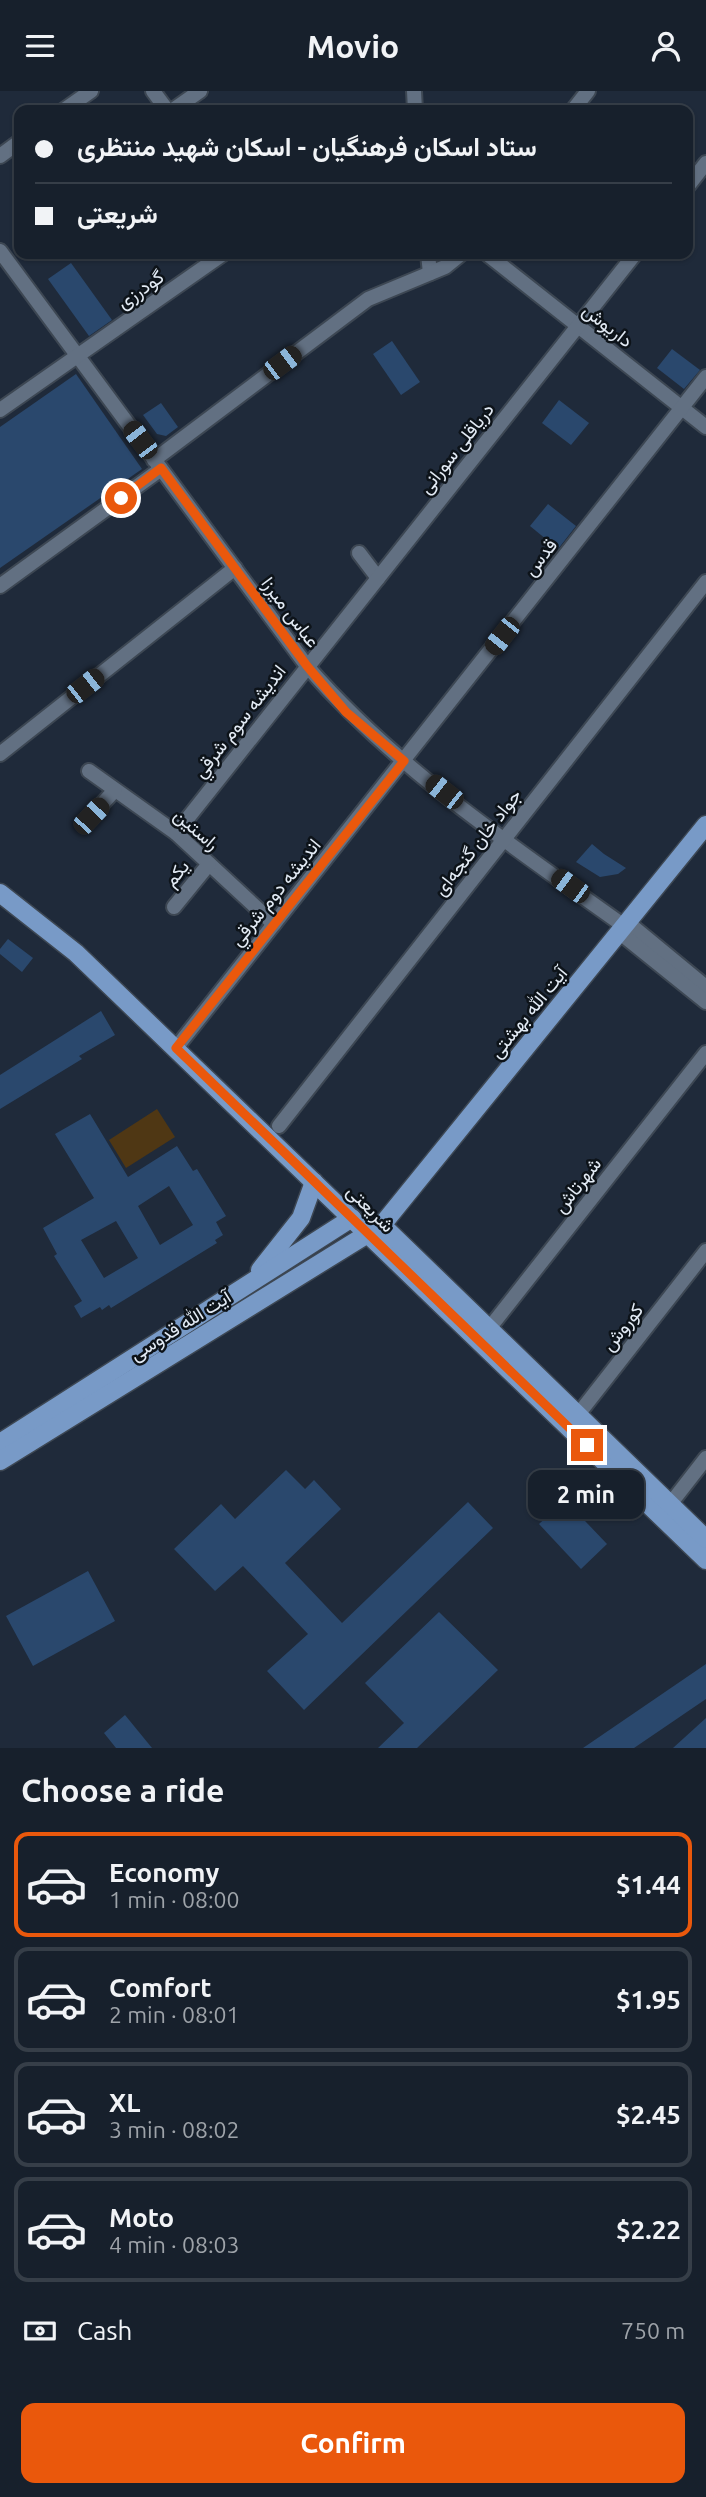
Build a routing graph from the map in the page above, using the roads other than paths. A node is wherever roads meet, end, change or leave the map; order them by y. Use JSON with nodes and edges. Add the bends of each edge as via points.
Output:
{"nodes":[{"id":1,"x":91,"y":91,"type":"edge"},
{"id":2,"x":200,"y":91,"type":"edge"},
{"id":3,"x":588,"y":91,"type":"edge"},
{"id":4,"x":71,"y":105,"type":"edge"},
{"id":5,"x":180,"y":105,"type":"edge"},
{"id":6,"x":577,"y":105,"type":"edge"},
{"id":7,"x":706,"y":163,"type":"edge"},
{"id":8,"x":693,"y":180,"type":"edge"},
{"id":9,"x":0,"y":251,"type":"edge"},
{"id":10,"x":216,"y":259,"type":"edge"},
{"id":11,"x":429,"y":259,"type":"edge"},
{"id":12,"x":455,"y":259,"type":"edge"},
{"id":13,"x":493,"y":259,"type":"edge"},
{"id":14,"x":631,"y":259,"type":"edge"},
{"id":15,"x":430,"y":272,"type":"junction"},
{"id":16,"x":578,"y":326,"type":"junction"},
{"id":17,"x":78,"y":356,"type":"junction"},
{"id":18,"x":706,"y":377,"type":"edge"},
{"id":19,"x":682,"y":408,"type":"junction"},
{"id":20,"x":0,"y":410,"type":"edge"},
{"id":21,"x":706,"y":427,"type":"edge"},
{"id":22,"x":158,"y":464,"type":"junction"},
{"id":23,"x":359,"y":553,"type":"dead end"},
{"id":24,"x":235,"y":568,"type":"junction"},
{"id":25,"x":378,"y":577,"type":"junction"},
{"id":26,"x":706,"y":582,"type":"edge"},
{"id":27,"x":0,"y":586,"type":"edge"},
{"id":28,"x":307,"y":666,"type":"junction"},
{"id":29,"x":0,"y":754,"type":"edge"},
{"id":30,"x":404,"y":761,"type":"junction"},
{"id":31,"x":89,"y":771,"type":"dead end"},
{"id":32,"x":115,"y":790,"type":"junction"},
{"id":33,"x":91,"y":816,"type":"dead end"},
{"id":34,"x":706,"y":825,"type":"edge"},
{"id":35,"x":176,"y":833,"type":"junction"},
{"id":36,"x":504,"y":838,"type":"junction"},
{"id":37,"x":209,"y":864,"type":"junction"},
{"id":38,"x":0,"y":893,"type":"edge"},
{"id":39,"x":174,"y":907,"type":"dead end"},
{"id":40,"x":274,"y":924,"type":"junction"},
{"id":41,"x":621,"y":925,"type":"junction"},
{"id":42,"x":706,"y":987,"type":"edge"},
{"id":43,"x":706,"y":1002,"type":"edge"},
{"id":44,"x":176,"y":1048,"type":"junction"},
{"id":45,"x":706,"y":1053,"type":"edge"},
{"id":46,"x":274,"y":1132,"type":"junction"},
{"id":47,"x":314,"y":1182,"type":"junction"},
{"id":48,"x":352,"y":1218,"type":"junction"},
{"id":49,"x":374,"y":1229,"type":"junction"},
{"id":50,"x":706,"y":1251,"type":"edge"},
{"id":51,"x":247,"y":1285,"type":"junction"},
{"id":52,"x":484,"y":1335,"type":"junction"},
{"id":53,"x":573,"y":1421,"type":"junction"},
{"id":54,"x":28,"y":1435,"type":"junction"},
{"id":55,"x":0,"y":1443,"type":"edge"},
{"id":56,"x":706,"y":1458,"type":"edge"},
{"id":57,"x":0,"y":1461,"type":"edge"},
{"id":58,"x":665,"y":1510,"type":"junction"},
{"id":59,"x":706,"y":1539,"type":"edge"},
{"id":60,"x":706,"y":1560,"type":"edge"}],
"edges":[{"from":1,"to":4,"type":"street"},
{"from":2,"to":5,"type":"street"},
{"from":3,"to":6,"type":"street"},
{"from":7,"to":8,"type":"street"},
{"from":9,"to":17,"type":"street","name":"عباس میرزا"},
{"from":10,"to":17,"type":"street","name":"گودرزی"},
{"from":11,"to":15,"type":"street"},
{"from":12,"to":15,"type":"street"},
{"from":13,"to":16,"type":"street","name":"داریوش"},
{"from":14,"to":16,"type":"street","name":"دریاقلی سورانی"},
{"from":15,"to":22,"type":"street","via":[[368,299]]},
{"from":16,"to":19,"type":"street","name":"داریوش"},
{"from":16,"to":25,"type":"street","name":"دریاقلی سورانی"},
{"from":17,"to":20,"type":"street","name":"گودرزی"},
{"from":17,"to":22,"type":"street","name":"عباس میرزا"},
{"from":18,"to":19,"type":"street","name":"قدس"},
{"from":19,"to":21,"type":"street","name":"داریوش"},
{"from":19,"to":30,"type":"street","name":"قدس"},
{"from":22,"to":24,"type":"street","name":"عباس میرزا"},
{"from":22,"to":27,"type":"street"},
{"from":23,"to":25,"type":"street"},
{"from":24,"to":28,"type":"street","name":"عباس میرزا"},
{"from":24,"to":29,"type":"street"},
{"from":25,"to":28,"type":"street","name":"دریاقلی سورانی"},
{"from":26,"to":36,"type":"street","name":"جواد خان گنجه‌ای"},
{"from":28,"to":30,"type":"street","name":"عباس میرزا","via":[[346,712]]},
{"from":28,"to":35,"type":"street","name":"اندیشه سوم شرقي"},
{"from":30,"to":36,"type":"street","name":"عباس میرزا"},
{"from":30,"to":40,"type":"street","name":"انديشه دوم شرقي"},
{"from":31,"to":32,"type":"street","name":"راستین"},
{"from":32,"to":33,"type":"street"},
{"from":32,"to":35,"type":"street","name":"راستین"},
{"from":34,"to":41,"type":"main road","name":"آیت الله بهشتی"},
{"from":35,"to":37,"type":"street","name":"راستین"},
{"from":36,"to":41,"type":"street","name":"عباس میرزا"},
{"from":36,"to":46,"type":"street","name":"جواد خان گنجه‌ای"},
{"from":37,"to":39,"type":"street","name":"یکم"},
{"from":37,"to":40,"type":"street","name":"راستین"},
{"from":38,"to":44,"type":"main road","name":"شریعتی","via":[[76,953]]},
{"from":40,"to":44,"type":"street","name":"انديشه دوم شرقي"},
{"from":41,"to":42,"type":"street"},
{"from":41,"to":43,"type":"street"},
{"from":41,"to":49,"type":"main road","name":"آیت الله بهشتی"},
{"from":44,"to":46,"type":"main road","name":"شریعتی"},
{"from":45,"to":52,"type":"street","name":"شهرتاش"},
{"from":46,"to":47,"type":"main road","name":"شریعتی"},
{"from":47,"to":48,"type":"main road","name":"شریعتی"},
{"from":47,"to":51,"type":"main road","via":[[290,1234]]},
{"from":48,"to":49,"type":"main road","name":"شریعتی"},
{"from":48,"to":51,"type":"main road","name":"آیت الله قدوسی"},
{"from":49,"to":52,"type":"main road","name":"شریعتی"},
{"from":49,"to":54,"type":"main road","name":"آیت الله قدوسی"},
{"from":50,"to":53,"type":"street","name":"کوروش"},
{"from":51,"to":54,"type":"main road","name":"آیت الله قدوسی"},
{"from":52,"to":53,"type":"main road","name":"شریعتی"},
{"from":53,"to":58,"type":"main road","name":"شریعتی"},
{"from":54,"to":55,"type":"main road","name":"آیت الله قدوسی"},
{"from":54,"to":57,"type":"main road","name":"آیت الله قدوسی"},
{"from":56,"to":58,"type":"street"},
{"from":58,"to":59,"type":"main road","name":"شریعتی"},
{"from":58,"to":60,"type":"main road","name":"شریعتی"}]}
